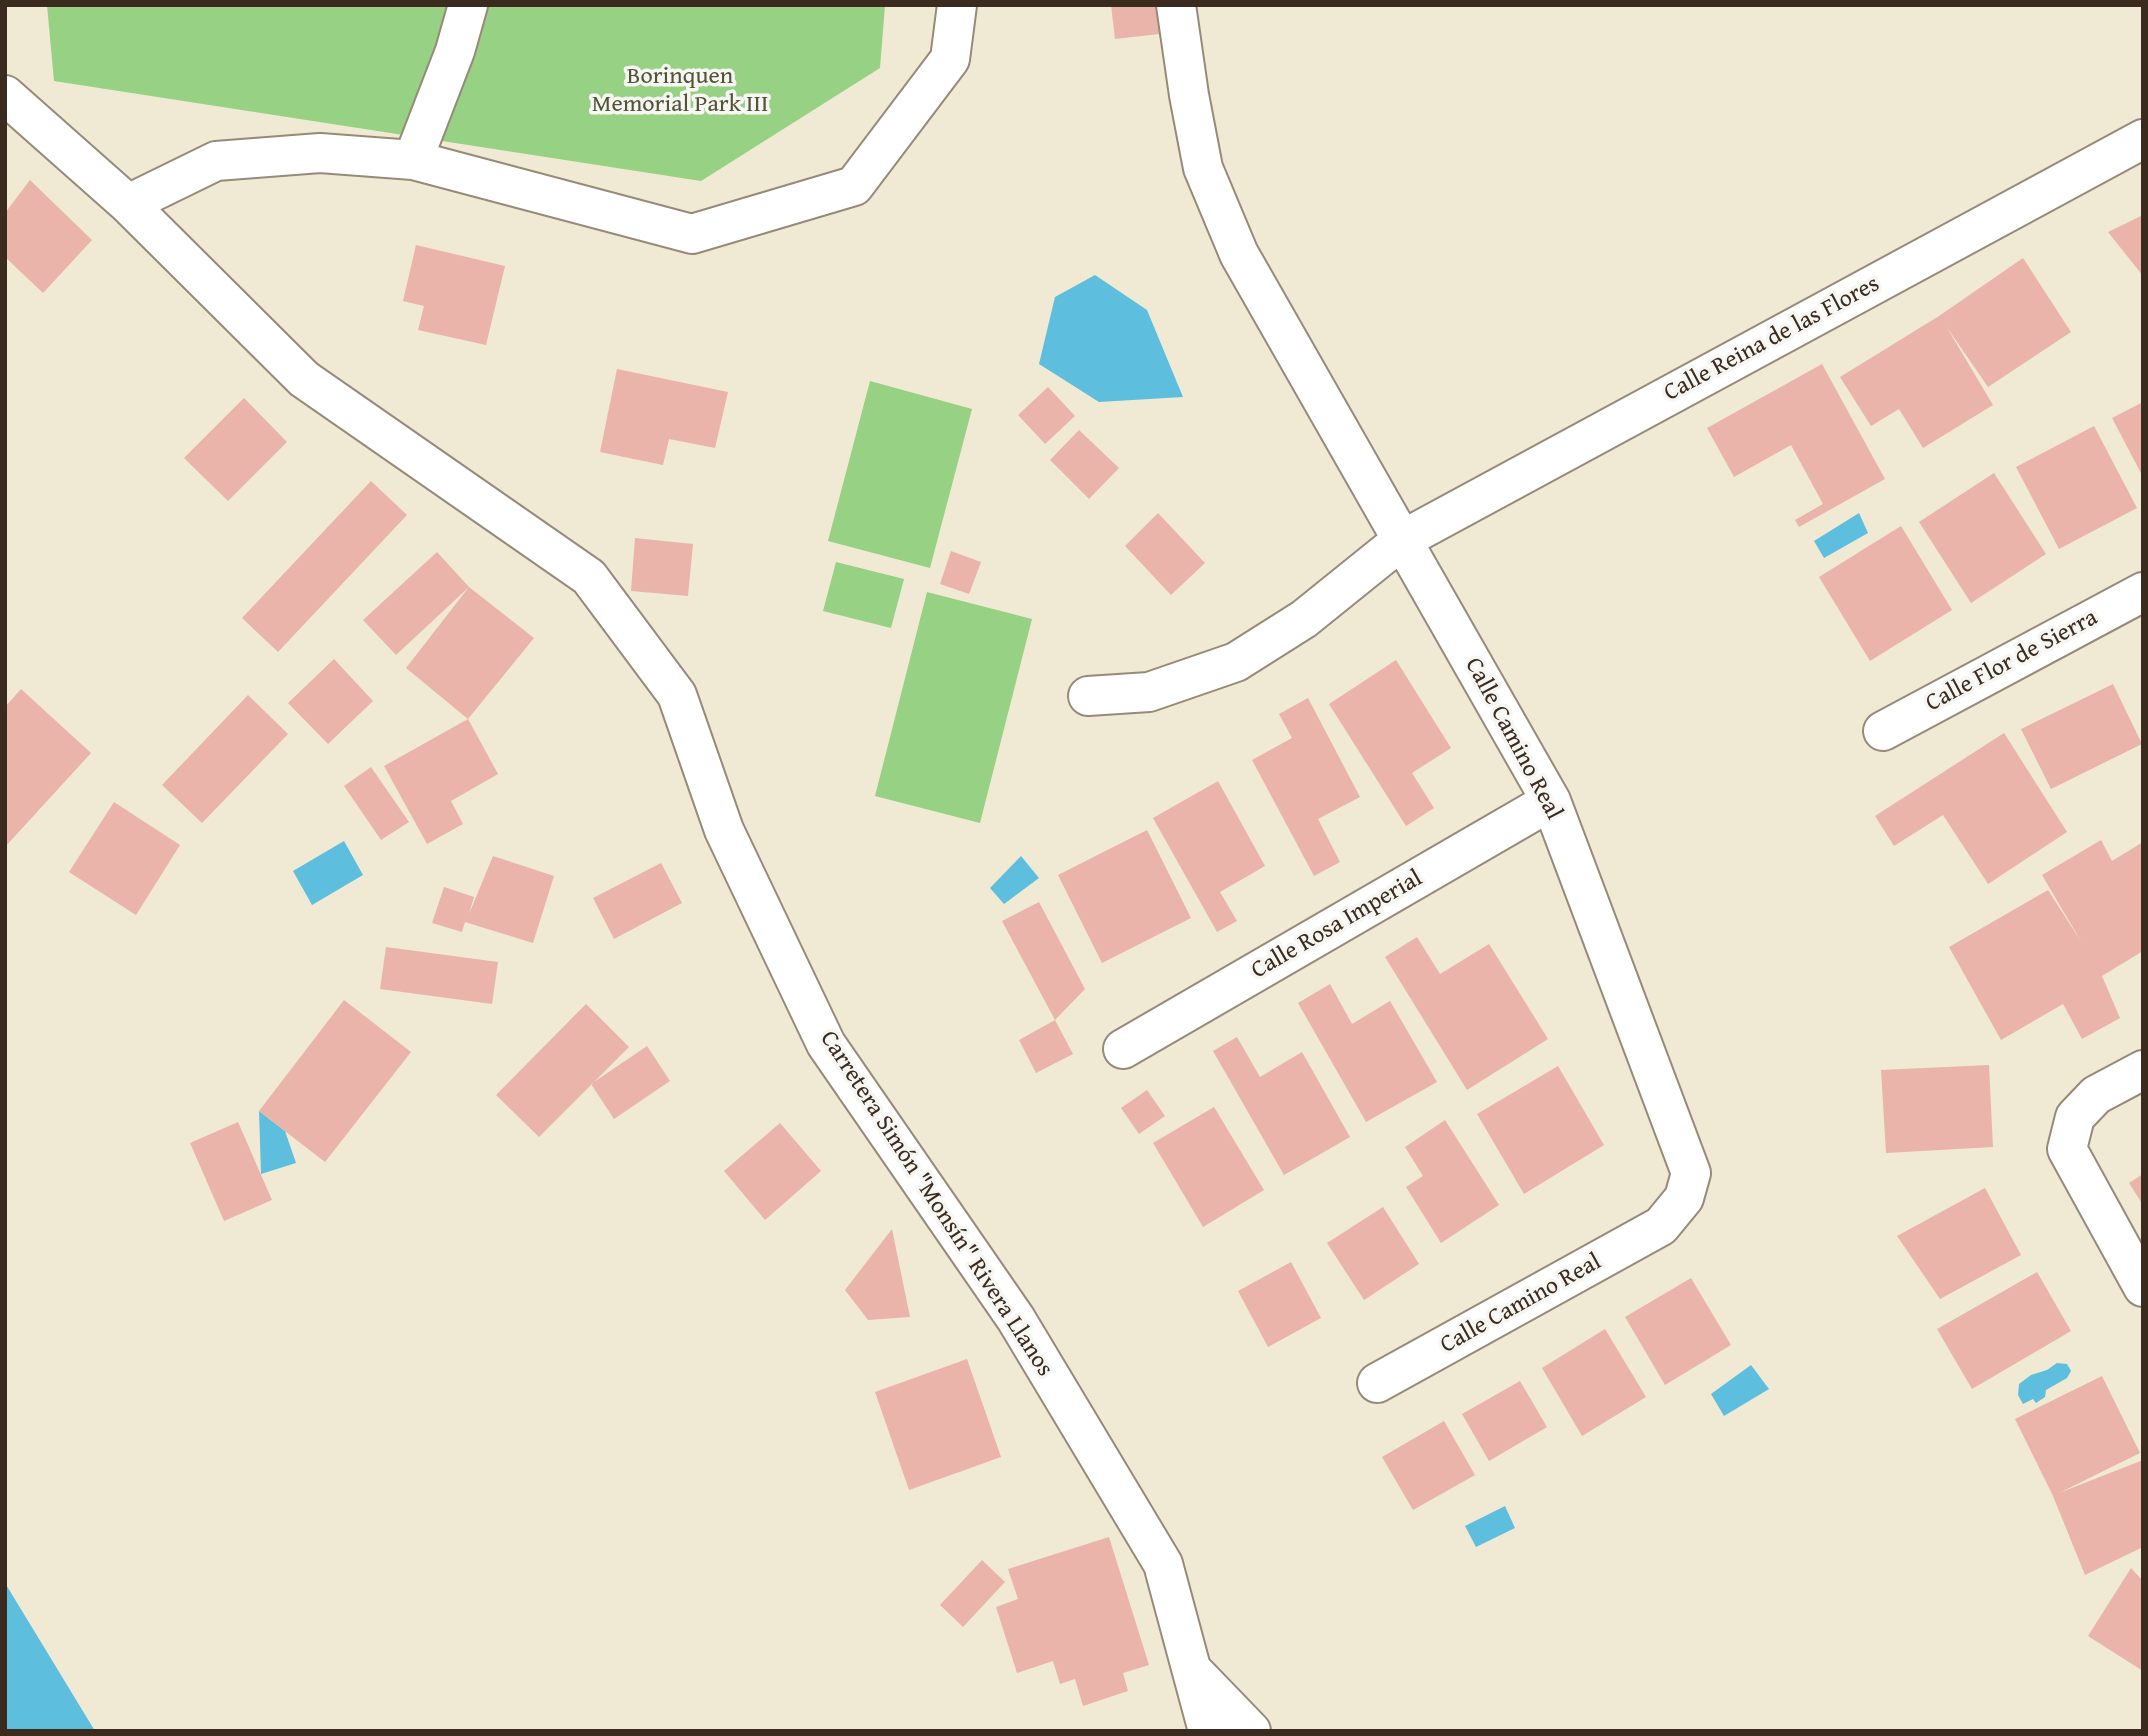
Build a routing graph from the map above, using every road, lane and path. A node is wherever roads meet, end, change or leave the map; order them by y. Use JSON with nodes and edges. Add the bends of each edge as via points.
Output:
{"nodes":[{"id":1,"x":468,"y":5,"type":"edge"},
{"id":2,"x":957,"y":5,"type":"edge"},
{"id":3,"x":1176,"y":5,"type":"edge"},
{"id":4,"x":5,"y":95,"type":"edge"},
{"id":5,"x":2143,"y":139,"type":"edge"},
{"id":6,"x":413,"y":159,"type":"junction"},
{"id":7,"x":128,"y":204,"type":"junction"},
{"id":8,"x":1402,"y":540,"type":"junction"},
{"id":9,"x":2143,"y":592,"type":"edge"},
{"id":10,"x":1088,"y":696,"type":"dead end"},
{"id":11,"x":1883,"y":730,"type":"dead end"},
{"id":12,"x":1551,"y":802,"type":"junction"},
{"id":13,"x":1122,"y":1049,"type":"dead end"},
{"id":14,"x":2143,"y":1070,"type":"edge"},
{"id":15,"x":2143,"y":1287,"type":"edge"},
{"id":16,"x":1377,"y":1383,"type":"dead end"},
{"id":17,"x":1191,"y":1668,"type":"junction"},
{"id":18,"x":1208,"y":1731,"type":"edge"},
{"id":19,"x":1251,"y":1731,"type":"edge"}],
"edges":[{"from":1,"to":6,"type":"street"},
{"from":2,"to":6,"type":"street","via":[[950,59],[854,186],[692,234]]},
{"from":3,"to":8,"type":"street","name":"Calle Camino Real","via":[[1203,168],[1239,254]]},
{"from":4,"to":7,"type":"street","name":"Carretera Simón \"Monsín\" Rivera Llanos"},
{"from":5,"to":8,"type":"street","name":"Calle Reina de las Flores"},
{"from":6,"to":7,"type":"street","via":[[320,153],[216,161]]},
{"from":7,"to":17,"type":"street","name":"Carretera Simón \"Monsín\" Rivera Llanos","via":[[304,379],[589,577],[677,695],[724,830],[826,1044],[1016,1319],[1163,1564]]},
{"from":8,"to":10,"type":"street","name":"Calle Reina de las Flores","via":[[1304,619],[1236,662],[1149,692]]},
{"from":8,"to":12,"type":"street","name":"Calle Camino Real"},
{"from":9,"to":11,"type":"street","name":"Calle Flor de Sierra"},
{"from":12,"to":13,"type":"street","name":"Calle Rosa Imperial"},
{"from":12,"to":16,"type":"street","name":"Calle Camino Real","via":[[1692,1173],[1684,1198],[1661,1226]]},
{"from":14,"to":15,"type":"street","via":[[2096,1095],[2075,1117],[2067,1149]]},
{"from":17,"to":18,"type":"street","name":"Carretera Simón \"Monsín\" Rivera Llanos"},
{"from":17,"to":19,"type":"street"}]}
